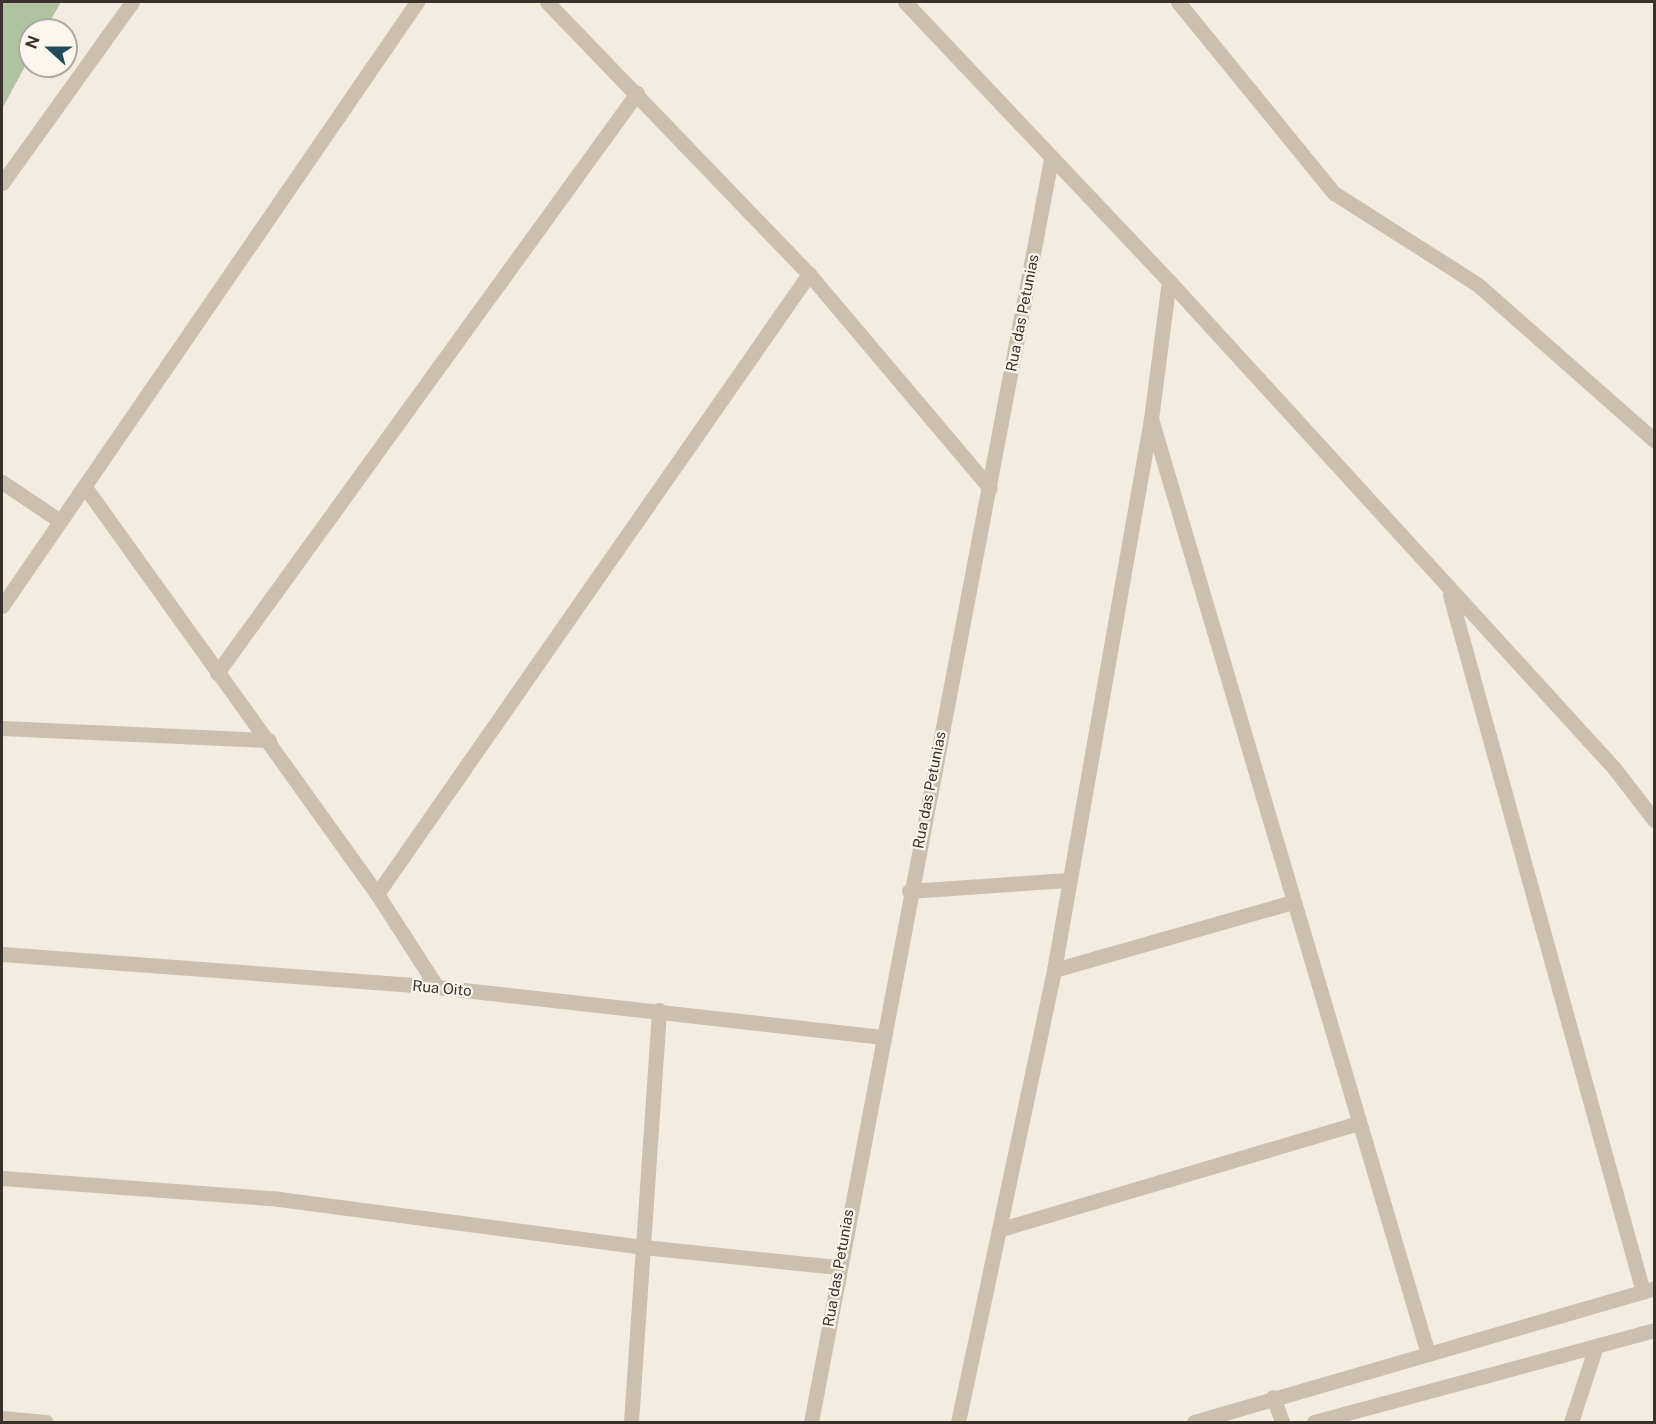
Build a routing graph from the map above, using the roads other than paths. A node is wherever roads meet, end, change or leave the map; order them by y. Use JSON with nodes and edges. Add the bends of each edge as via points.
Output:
{"nodes":[{"id":1,"x":132,"y":2,"type":"edge"},
{"id":2,"x":417,"y":2,"type":"edge"},
{"id":3,"x":547,"y":2,"type":"edge"},
{"id":4,"x":905,"y":2,"type":"edge"},
{"id":5,"x":1178,"y":2,"type":"edge"},
{"id":6,"x":637,"y":93,"type":"junction"},
{"id":7,"x":1051,"y":159,"type":"junction"},
{"id":8,"x":2,"y":183,"type":"edge"},
{"id":9,"x":809,"y":274,"type":"junction"},
{"id":10,"x":1169,"y":281,"type":"junction"},
{"id":11,"x":1151,"y":419,"type":"junction"},
{"id":12,"x":1654,"y":440,"type":"edge"},
{"id":13,"x":2,"y":482,"type":"edge"},
{"id":14,"x":85,"y":487,"type":"junction"},
{"id":15,"x":990,"y":488,"type":"junction"},
{"id":16,"x":60,"y":521,"type":"junction"},
{"id":17,"x":1449,"y":594,"type":"junction"},
{"id":18,"x":2,"y":606,"type":"edge"},
{"id":19,"x":217,"y":673,"type":"junction"},
{"id":20,"x":2,"y":728,"type":"edge"},
{"id":21,"x":269,"y":740,"type":"junction"},
{"id":22,"x":1654,"y":820,"type":"edge"},
{"id":23,"x":1068,"y":880,"type":"junction"},
{"id":24,"x":909,"y":891,"type":"junction"},
{"id":25,"x":377,"y":894,"type":"junction"},
{"id":26,"x":1293,"y":902,"type":"junction"},
{"id":27,"x":2,"y":954,"type":"edge"},
{"id":28,"x":1054,"y":970,"type":"junction"},
{"id":29,"x":437,"y":987,"type":"junction"},
{"id":30,"x":659,"y":1010,"type":"junction"},
{"id":31,"x":882,"y":1037,"type":"junction"},
{"id":32,"x":1359,"y":1124,"type":"junction"},
{"id":33,"x":2,"y":1178,"type":"edge"},
{"id":34,"x":1001,"y":1229,"type":"junction"},
{"id":35,"x":643,"y":1247,"type":"junction"},
{"id":36,"x":837,"y":1267,"type":"junction"},
{"id":37,"x":1648,"y":1290,"type":"edge"},
{"id":38,"x":1654,"y":1330,"type":"edge"},
{"id":39,"x":1596,"y":1346,"type":"junction"},
{"id":40,"x":1428,"y":1354,"type":"junction"},
{"id":41,"x":1273,"y":1397,"type":"junction"},
{"id":42,"x":2,"y":1418,"type":"edge"},
{"id":43,"x":46,"y":1422,"type":"edge"},
{"id":44,"x":631,"y":1422,"type":"edge"},
{"id":45,"x":812,"y":1422,"type":"edge"},
{"id":46,"x":958,"y":1422,"type":"edge"},
{"id":47,"x":1194,"y":1422,"type":"edge"},
{"id":48,"x":1282,"y":1422,"type":"edge"},
{"id":49,"x":1314,"y":1422,"type":"edge"},
{"id":50,"x":1571,"y":1422,"type":"edge"}],
"edges":[{"from":1,"to":8,"type":"street"},
{"from":2,"to":14,"type":"street"},
{"from":3,"to":6,"type":"street"},
{"from":4,"to":7,"type":"street"},
{"from":5,"to":12,"type":"street","via":[[1334,193],[1477,284]]},
{"from":6,"to":9,"type":"street"},
{"from":6,"to":19,"type":"street"},
{"from":7,"to":10,"type":"street"},
{"from":7,"to":15,"type":"street","name":"Rua das Petunias"},
{"from":9,"to":15,"type":"street"},
{"from":9,"to":25,"type":"street"},
{"from":10,"to":11,"type":"street"},
{"from":10,"to":17,"type":"street"},
{"from":11,"to":23,"type":"street"},
{"from":11,"to":26,"type":"street"},
{"from":13,"to":16,"type":"street"},
{"from":14,"to":16,"type":"street"},
{"from":14,"to":19,"type":"street"},
{"from":15,"to":24,"type":"street","name":"Rua das Petunias"},
{"from":16,"to":18,"type":"street"},
{"from":17,"to":22,"type":"street","via":[[1614,768]]},
{"from":17,"to":37,"type":"street"},
{"from":19,"to":21,"type":"street"},
{"from":20,"to":21,"type":"street"},
{"from":21,"to":25,"type":"street"},
{"from":23,"to":24,"type":"street"},
{"from":23,"to":28,"type":"street"},
{"from":24,"to":31,"type":"street","name":"Rua das Petunias"},
{"from":25,"to":29,"type":"street"},
{"from":26,"to":28,"type":"street"},
{"from":26,"to":32,"type":"street"},
{"from":27,"to":29,"type":"street","name":"Rua Oito"},
{"from":28,"to":34,"type":"street"},
{"from":29,"to":30,"type":"street","name":"Rua Oito"},
{"from":30,"to":31,"type":"street","name":"Rua Oito"},
{"from":30,"to":35,"type":"street"},
{"from":31,"to":36,"type":"street","name":"Rua das Petunias"},
{"from":32,"to":34,"type":"street"},
{"from":32,"to":40,"type":"street"},
{"from":33,"to":35,"type":"street","via":[[279,1199]]},
{"from":34,"to":46,"type":"street"},
{"from":35,"to":36,"type":"street"},
{"from":35,"to":44,"type":"street"},
{"from":36,"to":45,"type":"street","name":"Rua das Petunias"},
{"from":37,"to":40,"type":"street"},
{"from":38,"to":39,"type":"street"},
{"from":39,"to":49,"type":"street"},
{"from":39,"to":50,"type":"street"},
{"from":40,"to":41,"type":"street"},
{"from":41,"to":47,"type":"street"},
{"from":41,"to":48,"type":"street"},
{"from":42,"to":43,"type":"street"}]}
